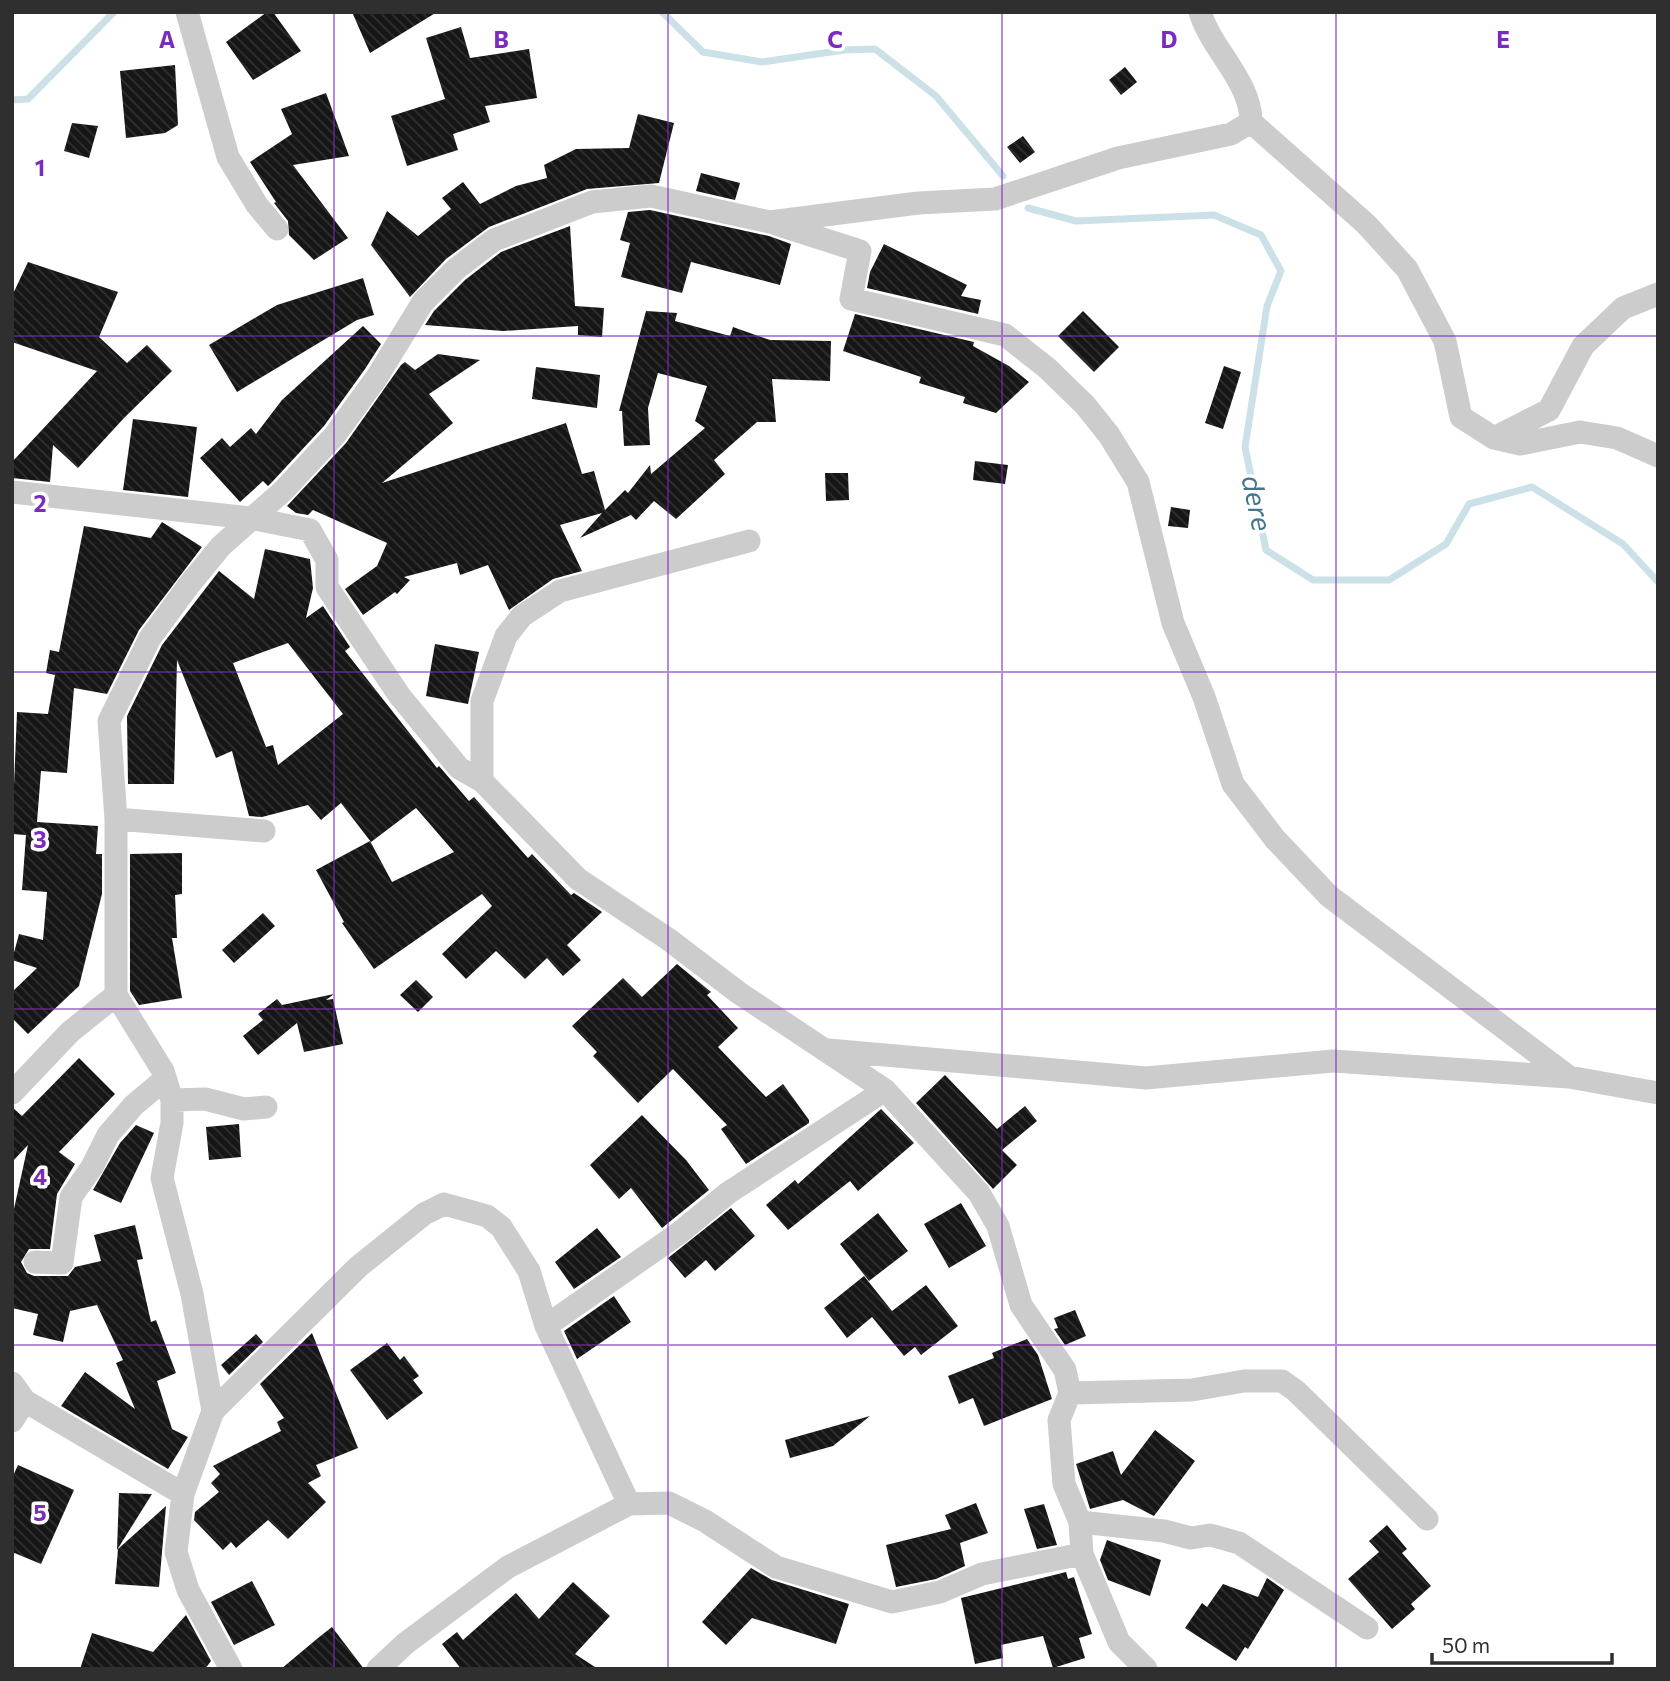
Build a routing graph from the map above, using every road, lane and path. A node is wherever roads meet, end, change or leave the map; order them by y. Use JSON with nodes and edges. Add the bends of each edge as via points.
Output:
{"nodes":[{"id":1,"x":187,"y":12,"type":"edge"},
{"id":2,"x":1200,"y":12,"type":"edge"},
{"id":3,"x":1251,"y":122,"type":"junction"},
{"id":4,"x":770,"y":222,"type":"junction"},
{"id":5,"x":277,"y":229,"type":"dead end"},
{"id":6,"x":1658,"y":294,"type":"edge"},
{"id":7,"x":1493,"y":438,"type":"junction"},
{"id":8,"x":1658,"y":456,"type":"edge"},
{"id":9,"x":12,"y":492,"type":"edge"},
{"id":10,"x":250,"y":519,"type":"junction"},
{"id":11,"x":749,"y":541,"type":"dead end"},
{"id":12,"x":482,"y":781,"type":"junction"},
{"id":13,"x":116,"y":819,"type":"junction"},
{"id":14,"x":264,"y":831,"type":"dead end"},
{"id":15,"x":116,"y":995,"type":"junction"},
{"id":16,"x":828,"y":1050,"type":"junction"},
{"id":17,"x":1569,"y":1076,"type":"junction"},
{"id":18,"x":17,"y":1081,"type":"edge"},
{"id":19,"x":168,"y":1089,"type":"junction"},
{"id":20,"x":884,"y":1090,"type":"junction"},
{"id":21,"x":1658,"y":1093,"type":"edge"},
{"id":22,"x":266,"y":1107,"type":"dead end"},
{"id":23,"x":35,"y":1262,"type":"dead end"},
{"id":24,"x":546,"y":1326,"type":"junction"},
{"id":25,"x":18,"y":1392,"type":"edge"},
{"id":26,"x":1070,"y":1393,"type":"junction"},
{"id":27,"x":213,"y":1411,"type":"junction"},
{"id":28,"x":12,"y":1421,"type":"edge"},
{"id":29,"x":183,"y":1494,"type":"junction"},
{"id":30,"x":629,"y":1504,"type":"junction"},
{"id":31,"x":1427,"y":1519,"type":"dead end"},
{"id":32,"x":1080,"y":1522,"type":"junction"},
{"id":33,"x":1082,"y":1554,"type":"junction"},
{"id":34,"x":1367,"y":1628,"type":"dead end"},
{"id":35,"x":231,"y":1669,"type":"edge"},
{"id":36,"x":378,"y":1669,"type":"edge"},
{"id":37,"x":1146,"y":1669,"type":"edge"}],
"edges":[{"from":1,"to":5,"type":"street","via":[[228,157]]},
{"from":2,"to":3,"type":"street","via":[[1206,34],[1251,104]]},
{"from":3,"to":4,"type":"street","via":[[1231,134],[1118,158],[995,199],[918,203]]},
{"from":3,"to":7,"type":"street","via":[[1366,224],[1407,269],[1445,341],[1461,417]]},
{"from":4,"to":10,"type":"street","via":[[651,196],[592,202],[494,240],[423,302],[335,435]]},
{"from":4,"to":17,"type":"street","via":[[860,251],[851,299],[1005,335],[1085,405],[1139,482],[1173,623],[1233,784],[1275,839],[1329,896]]},
{"from":6,"to":7,"type":"street","via":[[1622,308],[1583,346],[1549,410]]},
{"from":7,"to":8,"type":"street","via":[[1520,443],[1580,432],[1617,438]]},
{"from":9,"to":10,"type":"street"},
{"from":10,"to":12,"type":"street","via":[[310,530],[327,560],[327,586],[399,695],[459,768]]},
{"from":10,"to":13,"type":"street","via":[[221,546],[150,638],[110,722]]},
{"from":11,"to":12,"type":"street","via":[[560,591],[522,616],[506,636],[482,701]]},
{"from":12,"to":16,"type":"street","via":[[578,879]]},
{"from":13,"to":14,"type":"street"},
{"from":13,"to":15,"type":"street"},
{"from":15,"to":18,"type":"street"},
{"from":15,"to":19,"type":"street"},
{"from":16,"to":17,"type":"street","via":[[1146,1077],[1333,1061]]},
{"from":16,"to":20,"type":"street"},
{"from":17,"to":21,"type":"street"},
{"from":19,"to":22,"type":"street","via":[[244,1109]]},
{"from":19,"to":23,"type":"street","via":[[135,1105],[108,1135],[71,1197],[62,1263]]},
{"from":19,"to":27,"type":"street","via":[[172,1123],[162,1178],[192,1294]]},
{"from":20,"to":24,"type":"street","via":[[728,1194]]},
{"from":20,"to":26,"type":"street","via":[[979,1193],[998,1226],[1021,1305],[1065,1370]]},
{"from":24,"to":27,"type":"street","via":[[529,1271],[501,1227],[487,1216],[444,1204],[424,1214],[358,1267]]},
{"from":24,"to":30,"type":"street"},
{"from":25,"to":28,"type":"street"},
{"from":25,"to":29,"type":"street"},
{"from":26,"to":31,"type":"street","via":[[1192,1390],[1244,1381],[1282,1381]]},
{"from":26,"to":32,"type":"street","via":[[1059,1420],[1064,1484]]},
{"from":27,"to":29,"type":"street"},
{"from":29,"to":35,"type":"street","via":[[176,1552],[188,1590]]},
{"from":30,"to":33,"type":"street","via":[[669,1503],[776,1567],[892,1602],[940,1592],[982,1574]]},
{"from":30,"to":36,"type":"street","via":[[508,1567]]},
{"from":32,"to":33,"type":"street"},
{"from":32,"to":34,"type":"street","via":[[1191,1538],[1210,1535],[1239,1543]]},
{"from":33,"to":37,"type":"street","via":[[1119,1642]]}]}
